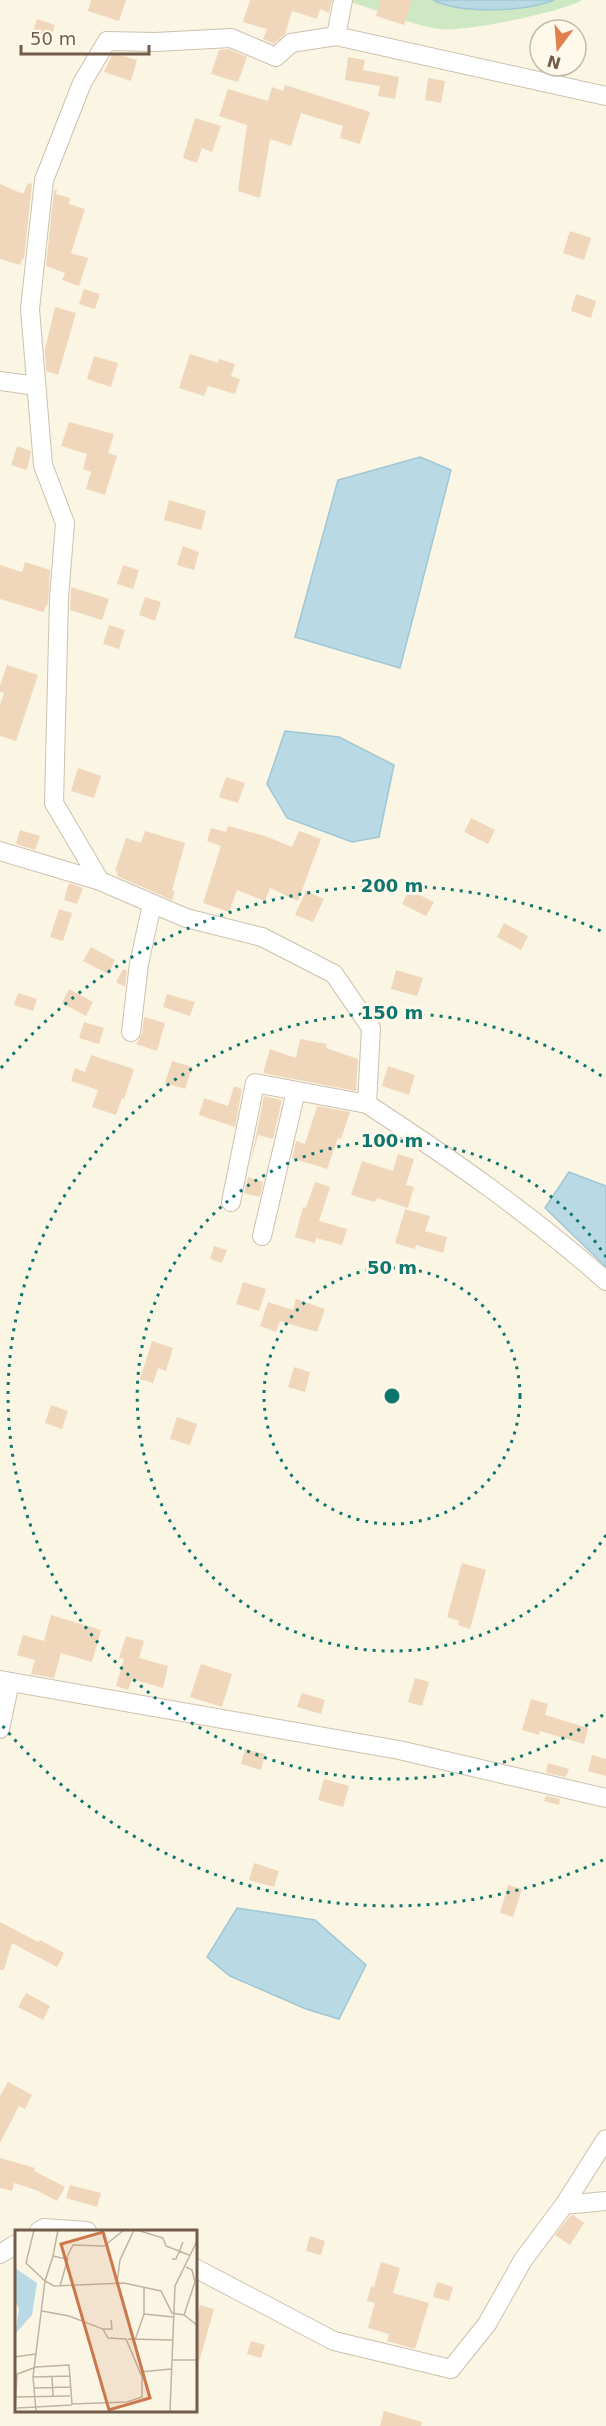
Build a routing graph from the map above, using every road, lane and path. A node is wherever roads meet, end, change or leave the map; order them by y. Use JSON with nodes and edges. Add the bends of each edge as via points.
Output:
{"nodes":[{"id":1,"x":343,"y":0,"type":"edge"},
{"id":2,"x":336,"y":36,"type":"junction"},
{"id":3,"x":606,"y":96,"type":"edge"},
{"id":4,"x":0,"y":381,"type":"edge"},
{"id":5,"x":36,"y":386,"type":"junction"},
{"id":6,"x":0,"y":851,"type":"edge"},
{"id":7,"x":100,"y":881,"type":"junction"},
{"id":8,"x":152,"y":904,"type":"junction"},
{"id":9,"x":132,"y":1032,"type":"dead end"},
{"id":10,"x":296,"y":1091,"type":"junction"},
{"id":11,"x":367,"y":1104,"type":"junction"},
{"id":12,"x":231,"y":1202,"type":"dead end"},
{"id":13,"x":262,"y":1236,"type":"dead end"},
{"id":14,"x":606,"y":1281,"type":"edge"},
{"id":15,"x":5,"y":1681,"type":"edge"},
{"id":16,"x":0,"y":1729,"type":"edge"},
{"id":17,"x":606,"y":1798,"type":"edge"},
{"id":18,"x":606,"y":2139,"type":"edge"},
{"id":19,"x":606,"y":2201,"type":"edge"},
{"id":20,"x":564,"y":2205,"type":"junction"},
{"id":21,"x":41,"y":2230,"type":"edge"},
{"id":22,"x":73,"y":2230,"type":"edge"},
{"id":23,"x":15,"y":2245,"type":"edge"},
{"id":24,"x":0,"y":2254,"type":"edge"},
{"id":25,"x":196,"y":2269,"type":"edge"}],
"edges":[{"from":1,"to":2,"type":"street"},
{"from":2,"to":3,"type":"street"},
{"from":2,"to":5,"type":"street","via":[[291,43],[276,57],[231,38],[107,41],[82,83],[44,180],[30,309]]},
{"from":4,"to":5,"type":"street"},
{"from":5,"to":7,"type":"street","via":[[43,465],[65,523],[58,598],[54,803]]},
{"from":6,"to":7,"type":"street"},
{"from":7,"to":8,"type":"street"},
{"from":8,"to":9,"type":"street","via":[[139,964]]},
{"from":8,"to":11,"type":"street","via":[[186,918],[262,937],[334,974],[371,1028]]},
{"from":10,"to":11,"type":"street"},
{"from":10,"to":12,"type":"street","via":[[255,1083]]},
{"from":10,"to":13,"type":"street"},
{"from":11,"to":14,"type":"street","via":[[458,1163]]},
{"from":15,"to":16,"type":"street"},
{"from":15,"to":17,"type":"street","via":[[399,1750]]},
{"from":18,"to":20,"type":"street"},
{"from":19,"to":20,"type":"street"},
{"from":20,"to":25,"type":"street","via":[[523,2260],[487,2324],[451,2369],[334,2341]]},
{"from":21,"to":22,"type":"street"},
{"from":23,"to":24,"type":"street"}]}
